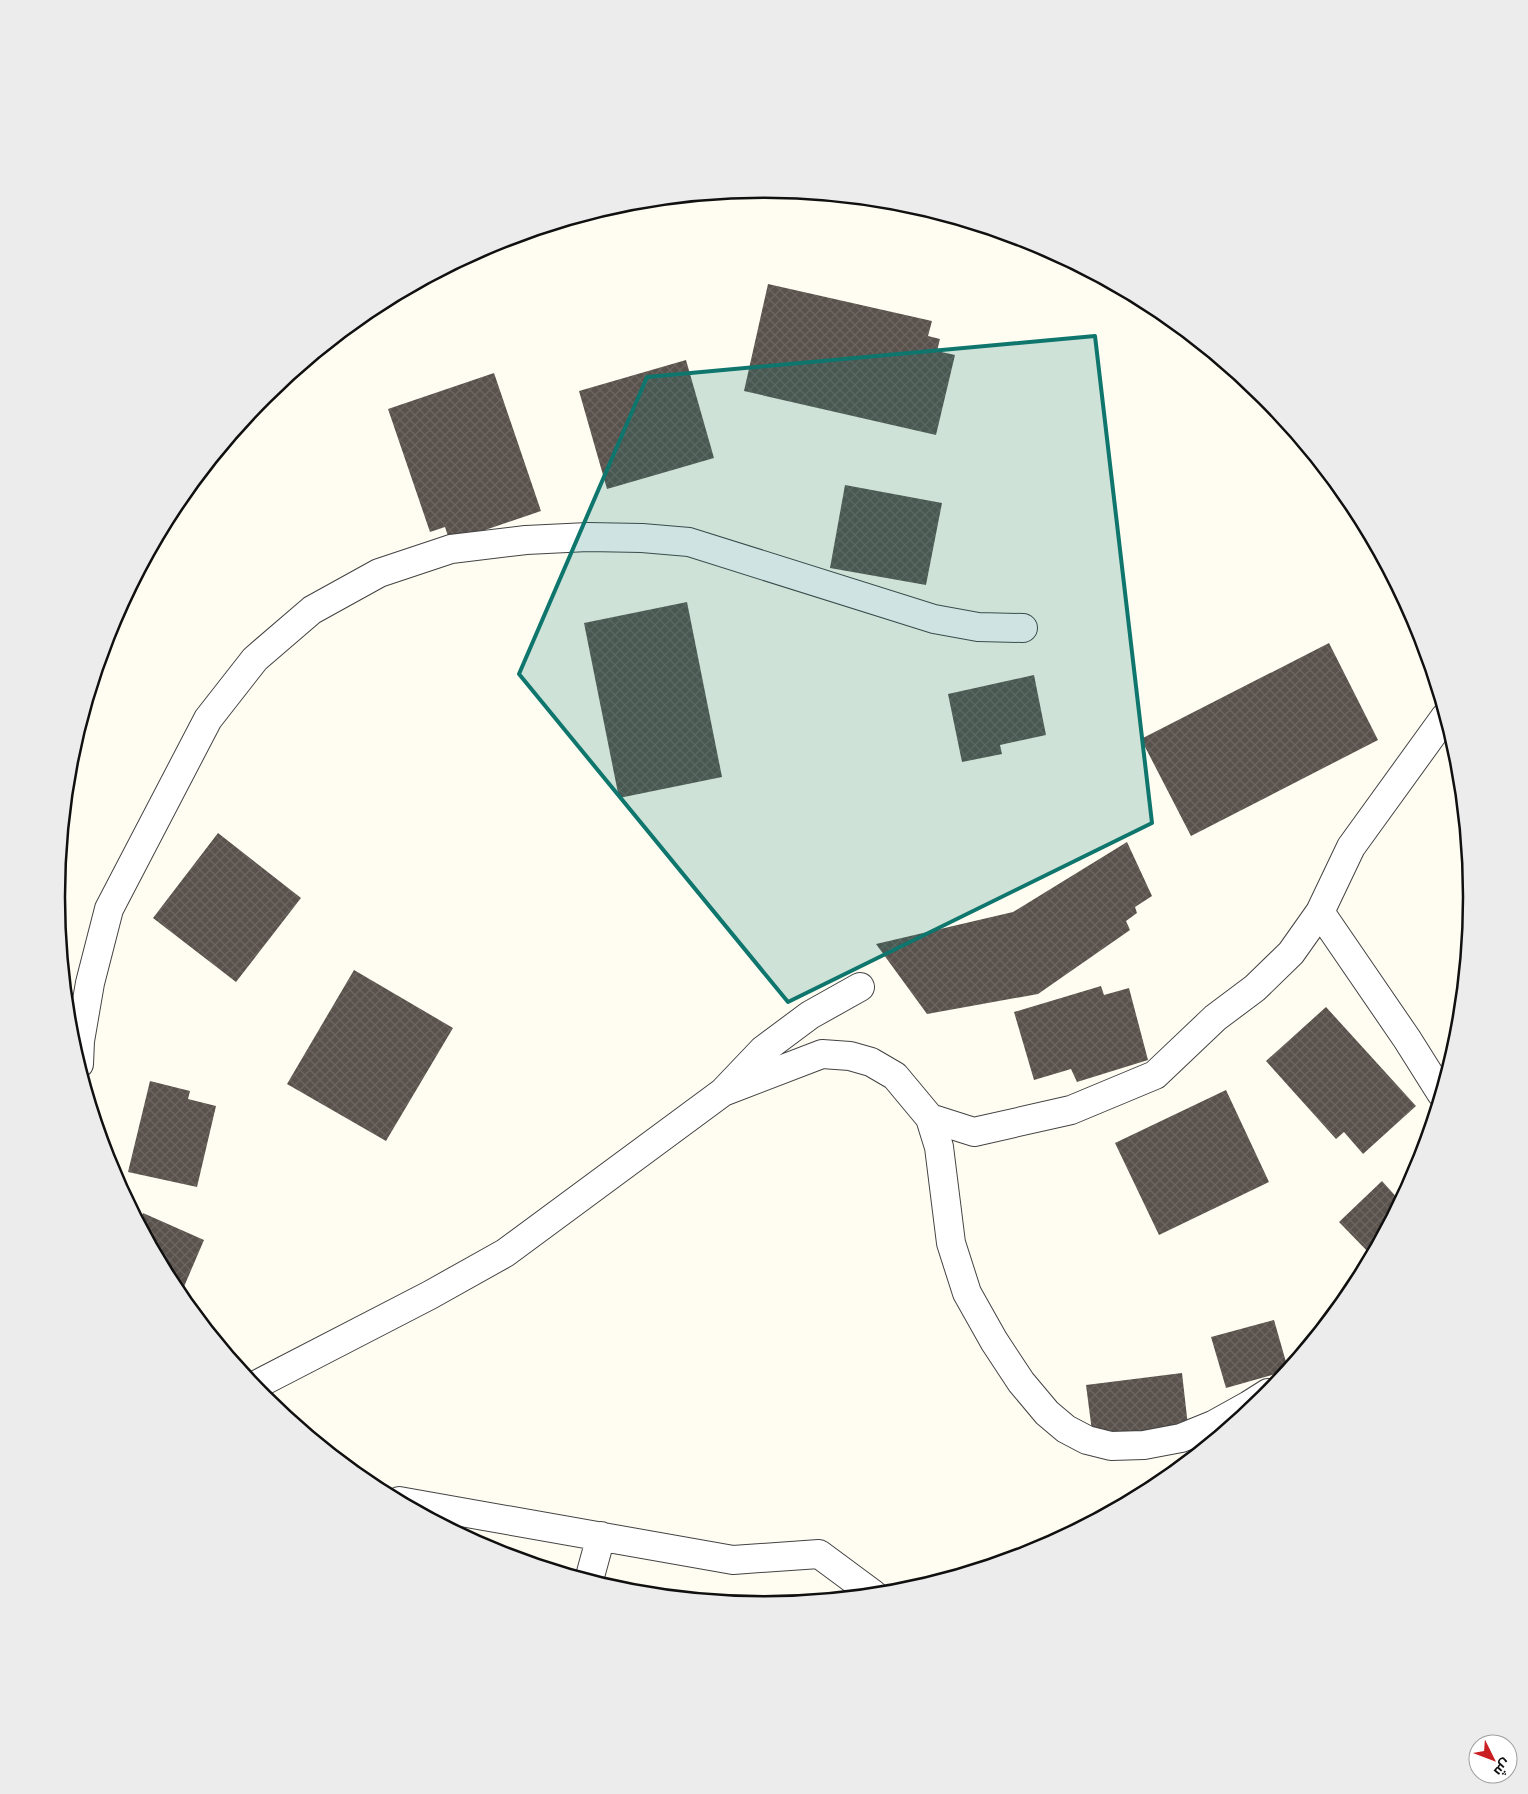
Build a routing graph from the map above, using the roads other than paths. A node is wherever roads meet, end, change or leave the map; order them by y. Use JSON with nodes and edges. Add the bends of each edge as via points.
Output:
{"nodes":[{"id":1,"x":1023,"y":628,"type":"dead end"},
{"id":2,"x":1441,"y":723,"type":"edge"},
{"id":3,"x":1320,"y":912,"type":"junction"},
{"id":4,"x":860,"y":987,"type":"dead end"},
{"id":5,"x":80,"y":1041,"type":"edge"},
{"id":6,"x":1437,"y":1086,"type":"edge"},
{"id":7,"x":723,"y":1092,"type":"junction"},
{"id":8,"x":930,"y":1118,"type":"junction"},
{"id":9,"x":261,"y":1382,"type":"edge"},
{"id":10,"x":1235,"y":1413,"type":"edge"},
{"id":11,"x":418,"y":1504,"type":"edge"},
{"id":12,"x":601,"y":1536,"type":"junction"},
{"id":13,"x":591,"y":1574,"type":"edge"},
{"id":14,"x":865,"y":1588,"type":"edge"}],
"edges":[{"from":1,"to":5,"type":"street","via":[[978,627],[934,619],[689,542],[588,538],[526,540],[451,549],[379,573],[312,610],[255,659],[208,719],[110,909],[90,984]]},
{"from":2,"to":3,"type":"street","via":[[1351,847]]},
{"from":3,"to":6,"type":"street"},
{"from":3,"to":8,"type":"street","via":[[1290,953],[1255,988],[1215,1018],[1155,1075],[1071,1110],[974,1132]]},
{"from":4,"to":7,"type":"street","via":[[810,1015],[763,1050]]},
{"from":7,"to":8,"type":"street","via":[[822,1054],[850,1056],[872,1062],[894,1076]]},
{"from":7,"to":9,"type":"street","via":[[505,1253]]},
{"from":8,"to":10,"type":"street","via":[[939,1147],[951,1242],[967,1293],[1021,1382],[1047,1413],[1086,1440],[1110,1446],[1144,1445],[1181,1438]]},
{"from":11,"to":12,"type":"street"},
{"from":12,"to":13,"type":"street"},
{"from":12,"to":14,"type":"street","via":[[733,1560],[819,1554]]}]}
